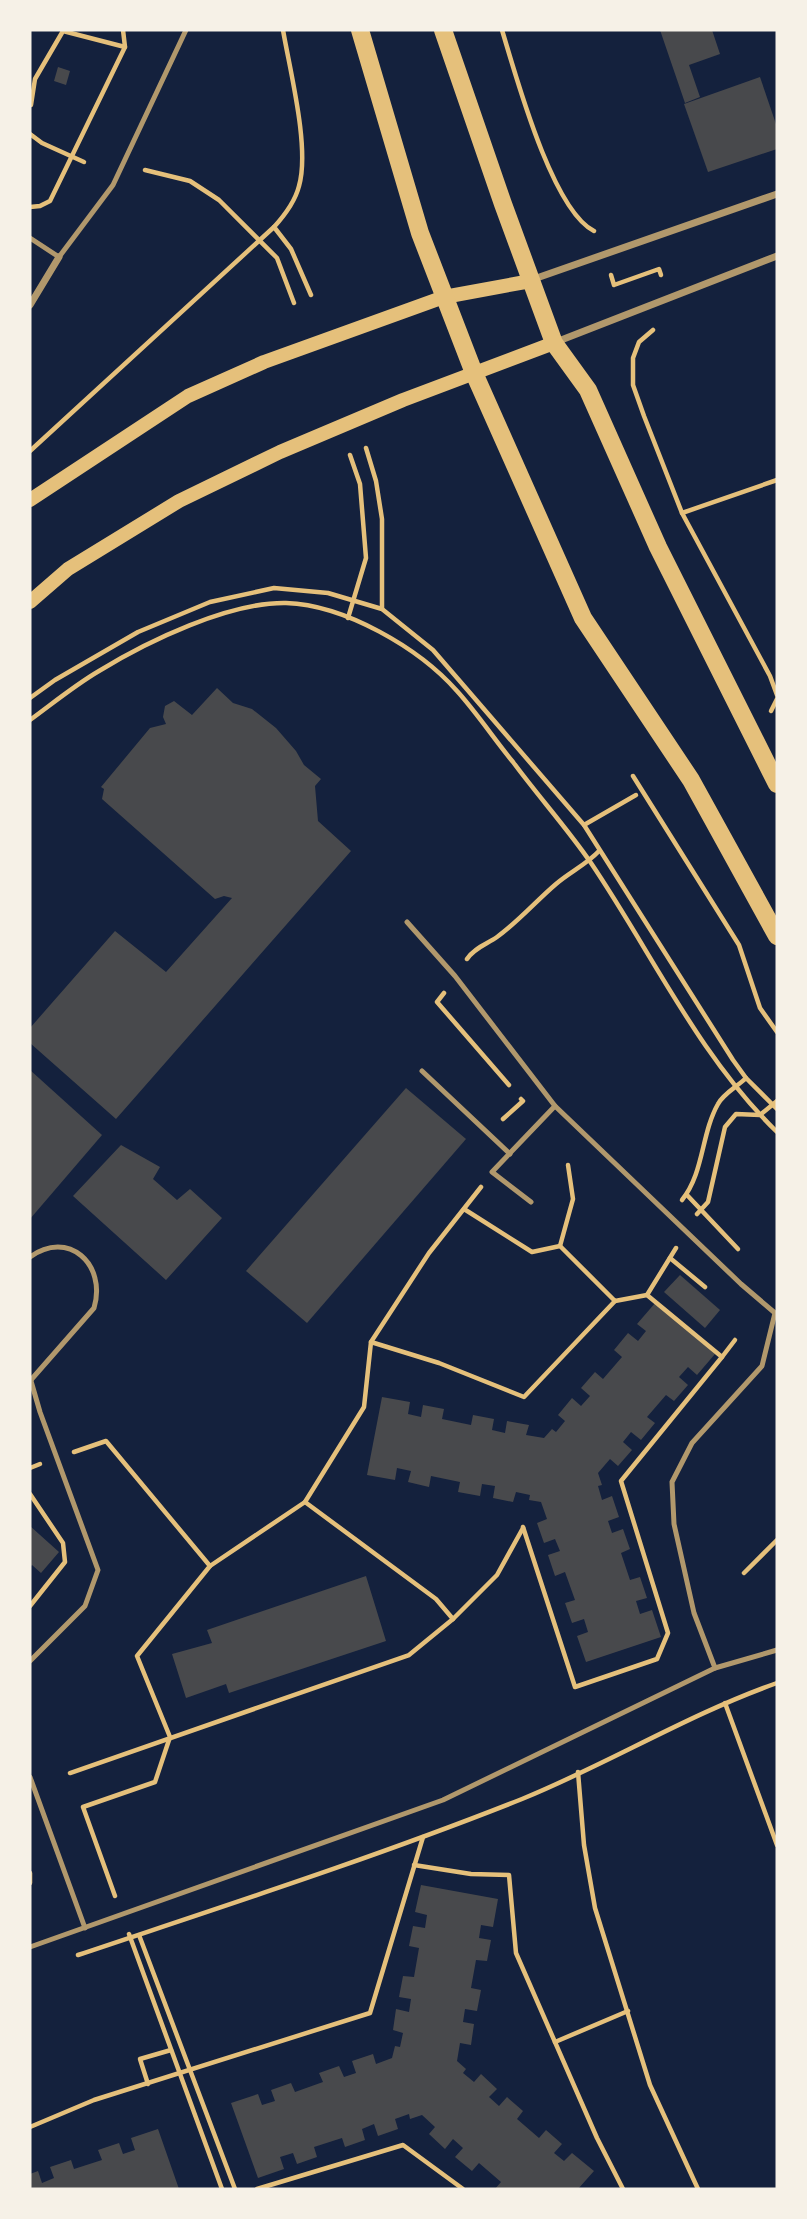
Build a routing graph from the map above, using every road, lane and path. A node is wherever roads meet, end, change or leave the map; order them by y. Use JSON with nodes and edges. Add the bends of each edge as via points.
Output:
{"nodes":[{"id":1,"x":63,"y":30,"type":"edge"},
{"id":2,"x":123,"y":30,"type":"edge"},
{"id":3,"x":186,"y":30,"type":"edge"},
{"id":4,"x":283,"y":30,"type":"edge"},
{"id":5,"x":360,"y":30,"type":"edge"},
{"id":6,"x":443,"y":30,"type":"edge"},
{"id":7,"x":502,"y":30,"type":"edge"},
{"id":8,"x":125,"y":47,"type":"junction"},
{"id":9,"x":30,"y":71,"type":"edge"},
{"id":10,"x":35,"y":79,"type":"junction"},
{"id":11,"x":31,"y":105,"type":"edge"},
{"id":12,"x":30,"y":134,"type":"edge"},
{"id":13,"x":71,"y":157,"type":"junction"},
{"id":14,"x":84,"y":162,"type":"dead end"},
{"id":15,"x":145,"y":170,"type":"dead end"},
{"id":16,"x":777,"y":194,"type":"edge"},
{"id":17,"x":30,"y":207,"type":"edge"},
{"id":18,"x":274,"y":228,"type":"junction"},
{"id":19,"x":594,"y":231,"type":"dead end"},
{"id":20,"x":30,"y":238,"type":"edge"},
{"id":21,"x":260,"y":240,"type":"junction"},
{"id":22,"x":777,"y":256,"type":"edge"},
{"id":23,"x":59,"y":257,"type":"junction"},
{"id":24,"x":611,"y":275,"type":"dead end"},
{"id":25,"x":661,"y":275,"type":"dead end"},
{"id":26,"x":531,"y":281,"type":"junction"},
{"id":27,"x":311,"y":295,"type":"dead end"},
{"id":28,"x":444,"y":297,"type":"junction"},
{"id":29,"x":294,"y":303,"type":"dead end"},
{"id":30,"x":30,"y":305,"type":"edge"},
{"id":31,"x":657,"y":326,"type":"dead end"},
{"id":32,"x":554,"y":343,"type":"junction"},
{"id":33,"x":474,"y":373,"type":"junction"},
{"id":34,"x":366,"y":448,"type":"dead end"},
{"id":35,"x":30,"y":451,"type":"edge"},
{"id":36,"x":350,"y":455,"type":"dead end"},
{"id":37,"x":777,"y":480,"type":"edge"},
{"id":38,"x":30,"y":500,"type":"edge"},
{"id":39,"x":682,"y":513,"type":"junction"},
{"id":40,"x":354,"y":601,"type":"junction"},
{"id":41,"x":30,"y":602,"type":"edge"},
{"id":42,"x":382,"y":609,"type":"junction"},
{"id":43,"x":348,"y":618,"type":"junction"},
{"id":44,"x":777,"y":697,"type":"edge"},
{"id":45,"x":30,"y":698,"type":"edge"},
{"id":46,"x":771,"y":711,"type":"dead end"},
{"id":47,"x":30,"y":720,"type":"edge"},
{"id":48,"x":633,"y":776,"type":"dead end"},
{"id":49,"x":777,"y":784,"type":"edge"},
{"id":50,"x":636,"y":795,"type":"dead end"},
{"id":51,"x":584,"y":825,"type":"junction"},
{"id":52,"x":599,"y":851,"type":"junction"},
{"id":53,"x":590,"y":861,"type":"junction"},
{"id":54,"x":550,"y":889,"type":"dead end"},
{"id":55,"x":407,"y":922,"type":"dead end"},
{"id":56,"x":777,"y":936,"type":"edge"},
{"id":57,"x":777,"y":1032,"type":"edge"},
{"id":58,"x":422,"y":1071,"type":"dead end"},
{"id":59,"x":746,"y":1078,"type":"junction"},
{"id":60,"x":737,"y":1087,"type":"junction"},
{"id":61,"x":774,"y":1102,"type":"edge"},
{"id":62,"x":555,"y":1106,"type":"junction"},
{"id":63,"x":777,"y":1109,"type":"edge"},
{"id":64,"x":760,"y":1115,"type":"junction"},
{"id":65,"x":777,"y":1132,"type":"edge"},
{"id":66,"x":510,"y":1154,"type":"junction"},
{"id":67,"x":568,"y":1165,"type":"dead end"},
{"id":68,"x":492,"y":1172,"type":"junction"},
{"id":69,"x":687,"y":1195,"type":"junction"},
{"id":70,"x":531,"y":1202,"type":"dead end"},
{"id":71,"x":464,"y":1209,"type":"junction"},
{"id":72,"x":701,"y":1209,"type":"junction"},
{"id":73,"x":670,"y":1216,"type":"junction"},
{"id":74,"x":685,"y":1230,"type":"junction"},
{"id":75,"x":560,"y":1246,"type":"junction"},
{"id":76,"x":739,"y":1250,"type":"dead end"},
{"id":77,"x":30,"y":1257,"type":"edge"},
{"id":78,"x":670,"y":1258,"type":"junction"},
{"id":79,"x":705,"y":1287,"type":"dead end"},
{"id":80,"x":647,"y":1295,"type":"junction"},
{"id":81,"x":615,"y":1301,"type":"junction"},
{"id":82,"x":735,"y":1340,"type":"dead end"},
{"id":83,"x":371,"y":1342,"type":"junction"},
{"id":84,"x":722,"y":1357,"type":"junction"},
{"id":85,"x":30,"y":1381,"type":"edge"},
{"id":86,"x":57,"y":1457,"type":"junction"},
{"id":87,"x":30,"y":1468,"type":"edge"},
{"id":88,"x":30,"y":1494,"type":"edge"},
{"id":89,"x":305,"y":1502,"type":"junction"},
{"id":90,"x":777,"y":1540,"type":"edge"},
{"id":91,"x":210,"y":1566,"type":"junction"},
{"id":92,"x":744,"y":1573,"type":"dead end"},
{"id":93,"x":30,"y":1606,"type":"edge"},
{"id":94,"x":453,"y":1619,"type":"junction"},
{"id":95,"x":777,"y":1650,"type":"edge"},
{"id":96,"x":30,"y":1661,"type":"edge"},
{"id":97,"x":715,"y":1668,"type":"junction"},
{"id":98,"x":777,"y":1683,"type":"edge"},
{"id":99,"x":725,"y":1703,"type":"junction"},
{"id":100,"x":170,"y":1737,"type":"junction"},
{"id":101,"x":578,"y":1772,"type":"junction"},
{"id":102,"x":70,"y":1773,"type":"dead end"},
{"id":103,"x":30,"y":1777,"type":"edge"},
{"id":104,"x":423,"y":1836,"type":"junction"},
{"id":105,"x":777,"y":1845,"type":"edge"},
{"id":106,"x":414,"y":1865,"type":"junction"},
{"id":107,"x":30,"y":1873,"type":"edge"},
{"id":108,"x":30,"y":1884,"type":"edge"},
{"id":109,"x":116,"y":1896,"type":"dead end"},
{"id":110,"x":125,"y":1922,"type":"dead end"},
{"id":111,"x":85,"y":1928,"type":"junction"},
{"id":112,"x":139,"y":1934,"type":"junction"},
{"id":113,"x":30,"y":1947,"type":"edge"},
{"id":114,"x":77,"y":1955,"type":"dead end"},
{"id":115,"x":628,"y":2011,"type":"junction"},
{"id":116,"x":555,"y":2042,"type":"junction"},
{"id":117,"x":171,"y":2050,"type":"junction"},
{"id":118,"x":191,"y":2071,"type":"junction"},
{"id":119,"x":148,"y":2084,"type":"junction"},
{"id":120,"x":30,"y":2127,"type":"edge"},
{"id":121,"x":285,"y":2181,"type":"junction"},
{"id":122,"x":222,"y":2189,"type":"edge"},
{"id":123,"x":235,"y":2189,"type":"edge"},
{"id":124,"x":257,"y":2189,"type":"edge"},
{"id":125,"x":288,"y":2189,"type":"edge"},
{"id":126,"x":463,"y":2189,"type":"edge"},
{"id":127,"x":623,"y":2189,"type":"edge"},
{"id":128,"x":698,"y":2189,"type":"edge"}],
"edges":[{"from":1,"to":8,"type":"path"},
{"from":1,"to":10,"type":"path"},
{"from":2,"to":8,"type":"path"},
{"from":3,"to":23,"type":"lane","via":[[113,185]]},
{"from":4,"to":18,"type":"path","via":[[303,160],[299,188]]},
{"from":5,"to":28,"type":"main road","via":[[420,233]]},
{"from":6,"to":26,"type":"main road"},
{"from":7,"to":19,"type":"path","via":[[556,183],[582,225]]},
{"from":8,"to":13,"type":"path"},
{"from":9,"to":10,"type":"path"},
{"from":10,"to":11,"type":"path"},
{"from":12,"to":13,"type":"path"},
{"from":13,"to":14,"type":"path"},
{"from":13,"to":17,"type":"path","via":[[50,201]]},
{"from":15,"to":21,"type":"path","via":[[190,181],[219,200]]},
{"from":16,"to":26,"type":"street"},
{"from":18,"to":21,"type":"path"},
{"from":18,"to":27,"type":"path","via":[[291,249]]},
{"from":20,"to":23,"type":"lane"},
{"from":21,"to":29,"type":"path","via":[[277,258]]},
{"from":21,"to":35,"type":"path"},
{"from":22,"to":32,"type":"street"},
{"from":23,"to":30,"type":"street"},
{"from":24,"to":25,"type":"path","via":[[614,285],[659,269]]},
{"from":26,"to":28,"type":"main road"},
{"from":26,"to":32,"type":"main road"},
{"from":28,"to":33,"type":"main road"},
{"from":28,"to":38,"type":"main road","via":[[264,362],[188,396]]},
{"from":31,"to":39,"type":"path","via":[[639,342],[633,358],[633,385]]},
{"from":32,"to":33,"type":"main road"},
{"from":32,"to":49,"type":"main road","via":[[588,390],[658,548]]},
{"from":33,"to":41,"type":"main road","via":[[280,453],[179,501],[68,569]]},
{"from":33,"to":56,"type":"main road","via":[[583,618],[691,779]]},
{"from":34,"to":42,"type":"path","via":[[382,519]]},
{"from":36,"to":40,"type":"path","via":[[362,494],[366,558]]},
{"from":37,"to":39,"type":"path"},
{"from":39,"to":44,"type":"path"},
{"from":40,"to":42,"type":"path"},
{"from":40,"to":43,"type":"path"},
{"from":40,"to":45,"type":"path","via":[[328,593],[274,588],[210,602],[138,632]]},
{"from":42,"to":51,"type":"path","via":[[433,650]]},
{"from":43,"to":47,"type":"path","via":[[287,603],[225,612],[98,671]]},
{"from":43,"to":53,"type":"path","via":[[415,654],[456,690]]},
{"from":44,"to":46,"type":"path"},
{"from":48,"to":57,"type":"path","via":[[739,945],[760,1008]]},
{"from":50,"to":51,"type":"path"},
{"from":51,"to":52,"type":"path"},
{"from":52,"to":53,"type":"path"},
{"from":52,"to":59,"type":"path"},
{"from":53,"to":54,"type":"path"},
{"from":53,"to":60,"type":"path","via":[[716,1062]]},
{"from":55,"to":62,"type":"lane","via":[[455,976]]},
{"from":58,"to":66,"type":"lane"},
{"from":59,"to":60,"type":"path"},
{"from":59,"to":61,"type":"path"},
{"from":60,"to":64,"type":"path"},
{"from":60,"to":69,"type":"path","via":[[720,1100],[709,1122]]},
{"from":61,"to":63,"type":"path"},
{"from":61,"to":64,"type":"path"},
{"from":62,"to":66,"type":"lane"},
{"from":62,"to":73,"type":"lane"},
{"from":64,"to":65,"type":"path"},
{"from":64,"to":72,"type":"path","via":[[737,1114],[725,1127],[708,1202]]},
{"from":66,"to":68,"type":"lane"},
{"from":67,"to":75,"type":"path","via":[[573,1199]]},
{"from":68,"to":70,"type":"lane"},
{"from":68,"to":71,"type":"path"},
{"from":69,"to":72,"type":"path"},
{"from":69,"to":73,"type":"path"},
{"from":71,"to":75,"type":"path","via":[[532,1252]]},
{"from":71,"to":83,"type":"path"},
{"from":72,"to":74,"type":"path"},
{"from":72,"to":76,"type":"path"},
{"from":73,"to":74,"type":"lane"},
{"from":74,"to":78,"type":"path"},
{"from":74,"to":97,"type":"lane","via":[[775,1313],[762,1366],[692,1443],[672,1482],[674,1524],[694,1613]]},
{"from":75,"to":81,"type":"path"},
{"from":77,"to":85,"type":"lane","via":[[52,1248],[74,1251],[93,1270],[97,1295],[94,1308]]},
{"from":78,"to":79,"type":"path"},
{"from":78,"to":80,"type":"path"},
{"from":80,"to":81,"type":"path"},
{"from":80,"to":84,"type":"path"},
{"from":81,"to":83,"type":"path","via":[[524,1397]]},
{"from":82,"to":84,"type":"path"},
{"from":83,"to":89,"type":"path","via":[[364,1407]]},
{"from":84,"to":94,"type":"path","via":[[621,1481],[668,1633],[657,1659],[575,1687],[523,1527],[497,1575]]},
{"from":85,"to":86,"type":"lane"},
{"from":86,"to":87,"type":"path"},
{"from":86,"to":91,"type":"path","via":[[106,1441]]},
{"from":86,"to":96,"type":"lane","via":[[98,1570],[85,1606]]},
{"from":88,"to":93,"type":"path","via":[[62,1543],[65,1562]]},
{"from":89,"to":91,"type":"path"},
{"from":89,"to":94,"type":"path","via":[[436,1599]]},
{"from":90,"to":92,"type":"path"},
{"from":91,"to":100,"type":"path","via":[[137,1656]]},
{"from":94,"to":100,"type":"path","via":[[409,1655]]},
{"from":95,"to":97,"type":"lane"},
{"from":97,"to":111,"type":"lane","via":[[443,1800]]},
{"from":98,"to":99,"type":"path"},
{"from":99,"to":101,"type":"path"},
{"from":99,"to":105,"type":"path"},
{"from":100,"to":102,"type":"path"},
{"from":100,"to":109,"type":"path","via":[[155,1782],[83,1807]]},
{"from":101,"to":104,"type":"path"},
{"from":101,"to":115,"type":"path","via":[[583,1845],[595,1908]]},
{"from":103,"to":111,"type":"lane"},
{"from":104,"to":106,"type":"path"},
{"from":104,"to":112,"type":"path"},
{"from":106,"to":116,"type":"path","via":[[509,1875],[516,1953]]},
{"from":106,"to":118,"type":"path","via":[[370,2014]]},
{"from":107,"to":108,"type":"path"},
{"from":110,"to":117,"type":"path"},
{"from":111,"to":113,"type":"lane"},
{"from":112,"to":114,"type":"path"},
{"from":112,"to":118,"type":"path"},
{"from":115,"to":116,"type":"path"},
{"from":115,"to":128,"type":"path","via":[[650,2085]]},
{"from":116,"to":127,"type":"path"},
{"from":117,"to":119,"type":"path","via":[[140,2059]]},
{"from":117,"to":122,"type":"path"},
{"from":118,"to":119,"type":"path"},
{"from":118,"to":123,"type":"path"},
{"from":119,"to":120,"type":"path"},
{"from":121,"to":124,"type":"path"},
{"from":121,"to":125,"type":"path"},
{"from":121,"to":126,"type":"path","via":[[403,2145]]}]}
